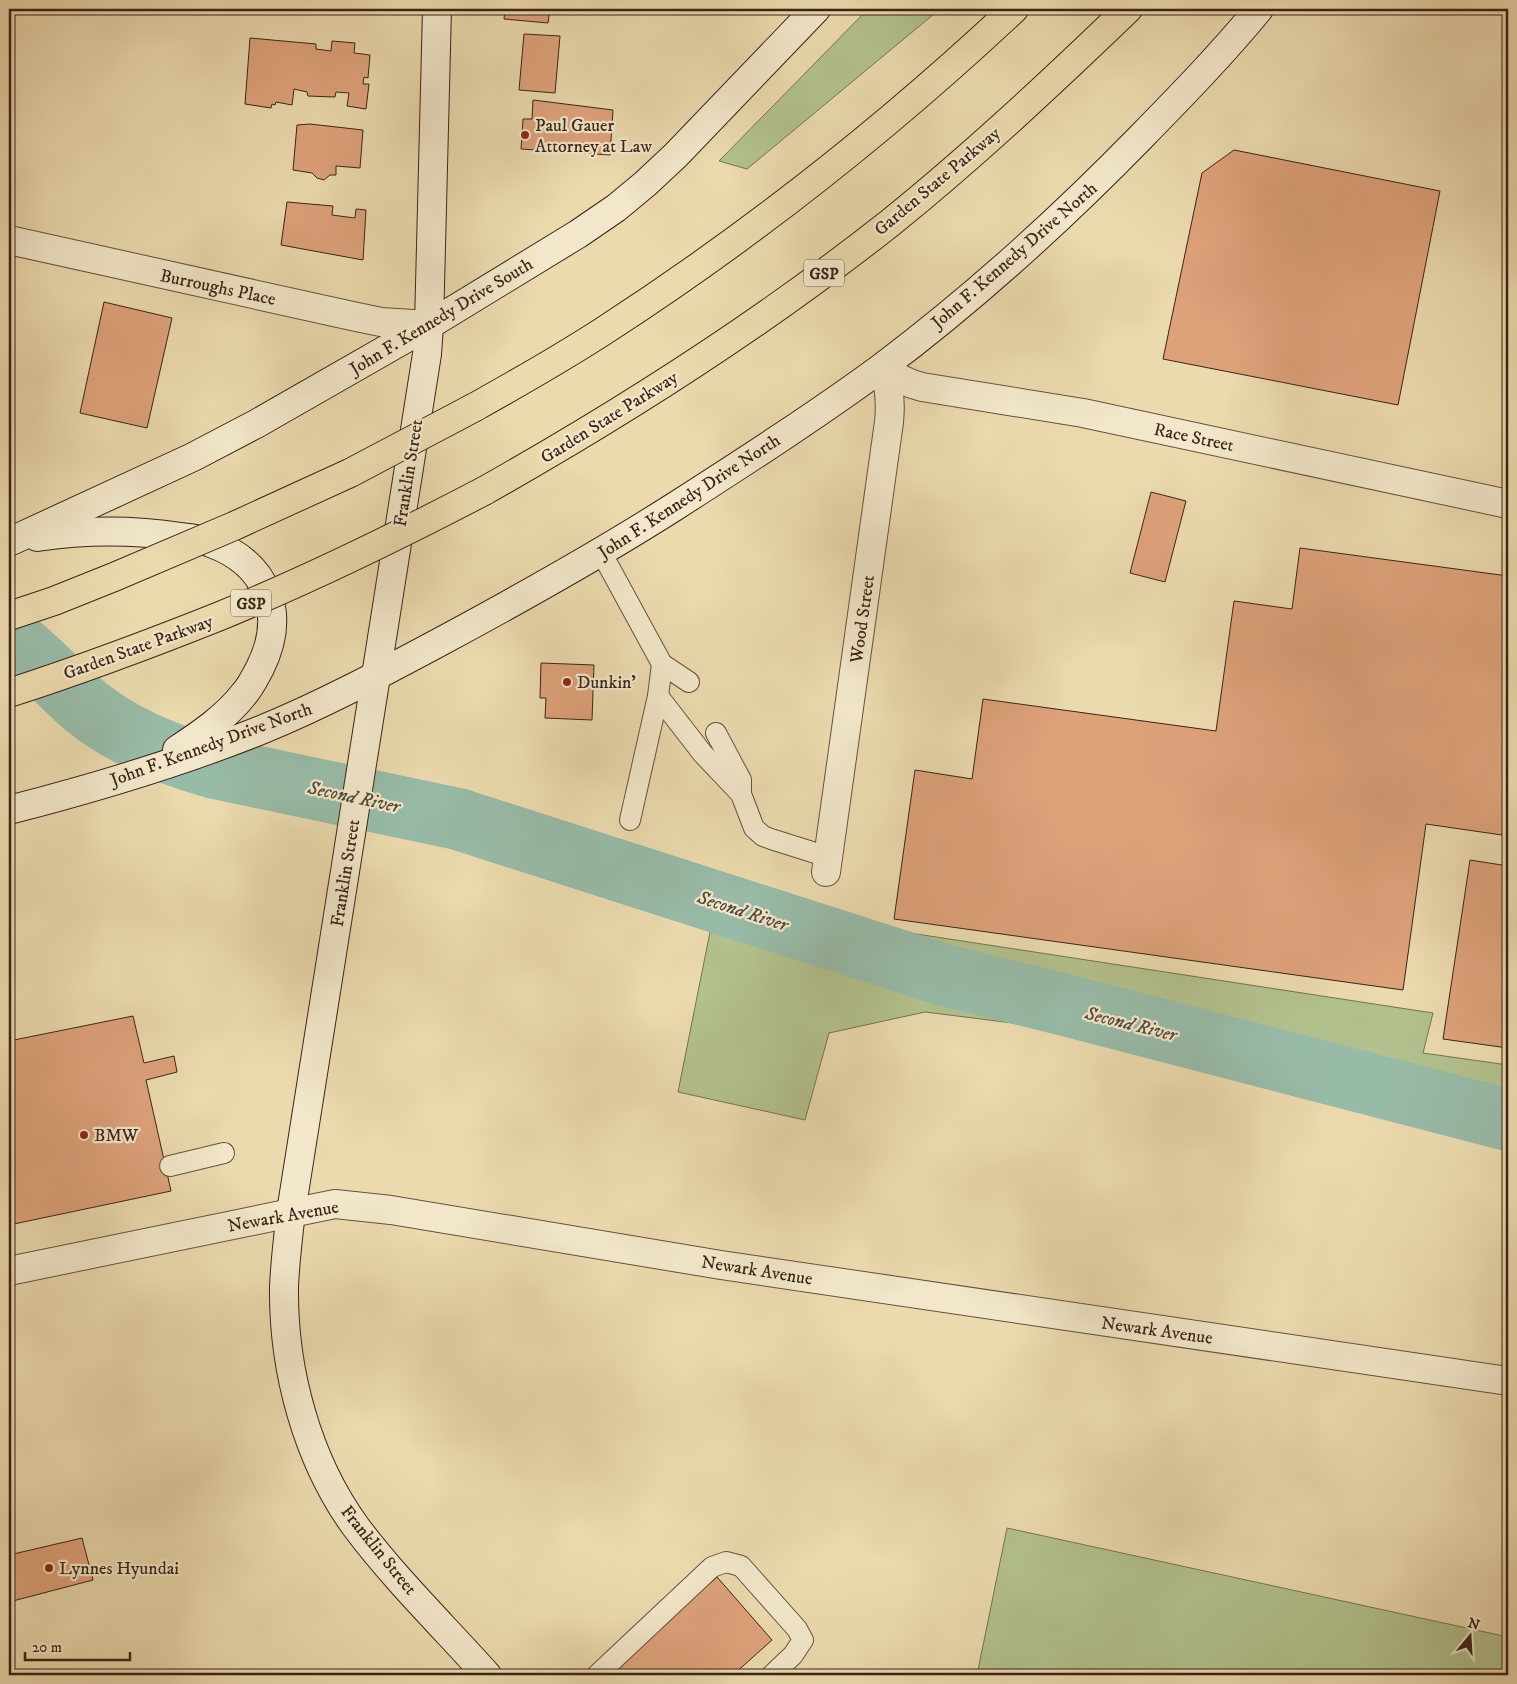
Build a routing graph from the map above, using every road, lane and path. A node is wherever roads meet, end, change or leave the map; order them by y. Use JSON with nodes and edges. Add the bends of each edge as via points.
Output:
{"nodes":[{"id":1,"x":437,"y":9,"type":"edge"},
{"id":2,"x":816,"y":9,"type":"edge"},
{"id":3,"x":1014,"y":9,"type":"edge"},
{"id":4,"x":1128,"y":9,"type":"edge"},
{"id":5,"x":1259,"y":9,"type":"edge"},
{"id":6,"x":9,"y":240,"type":"edge"},
{"id":7,"x":430,"y":325,"type":"junction"},
{"id":8,"x":883,"y":366,"type":"junction"},
{"id":9,"x":1508,"y":504,"type":"edge"},
{"id":10,"x":11,"y":541,"type":"edge"},
{"id":11,"x":601,"y":552,"type":"junction"},
{"id":12,"x":9,"y":616,"type":"edge"},
{"id":13,"x":662,"y":664,"type":"junction"},
{"id":14,"x":375,"y":677,"type":"junction"},
{"id":15,"x":689,"y":682,"type":"dead end"},
{"id":16,"x":9,"y":693,"type":"edge"},
{"id":17,"x":658,"y":696,"type":"junction"},
{"id":18,"x":716,"y":733,"type":"dead end"},
{"id":19,"x":130,"y":777,"type":"junction"},
{"id":20,"x":741,"y":794,"type":"junction"},
{"id":21,"x":9,"y":810,"type":"edge"},
{"id":22,"x":630,"y":820,"type":"dead end"},
{"id":23,"x":827,"y":865,"type":"joint"},
{"id":24,"x":224,"y":1153,"type":"dead end"},
{"id":25,"x":170,"y":1166,"type":"dead end"},
{"id":26,"x":291,"y":1212,"type":"junction"},
{"id":27,"x":9,"y":1271,"type":"edge"},
{"id":28,"x":1508,"y":1381,"type":"edge"},
{"id":29,"x":486,"y":1675,"type":"edge"},
{"id":30,"x":597,"y":1675,"type":"edge"},
{"id":31,"x":772,"y":1675,"type":"edge"}],
"edges":[{"from":1,"to":7,"type":"main road","name":"Franklin Street"},
{"from":2,"to":7,"type":"main road","name":"John F. Kennedy Drive South","via":[[706,125],[623,202],[578,234]]},
{"from":3,"to":12,"type":"highway","bridge":true,"via":[[842,160],[747,233],[601,333],[475,408],[350,473],[114,577]]},
{"from":4,"to":16,"type":"highway","name":"Garden State Parkway","number":"GSP","bridge":true,"via":[[1038,96],[891,222],[739,334],[567,444],[484,491],[337,564],[227,613]]},
{"from":5,"to":8,"type":"main road","name":"John F. Kennedy Drive North","via":[[1176,102],[1064,214],[971,296]]},
{"from":6,"to":7,"type":"main road","name":"Burroughs Place","via":[[381,322]]},
{"from":7,"to":10,"type":"main road","name":"John F. Kennedy Drive South","via":[[193,457]]},
{"from":7,"to":14,"type":"main road","name":"Franklin Street"},
{"from":8,"to":9,"type":"main road","name":"Race Street","via":[[896,378],[922,387],[1083,413]]},
{"from":8,"to":11,"type":"main road","name":"John F. Kennedy Drive North","via":[[722,476]]},
{"from":8,"to":23,"type":"main road","name":"Wood Street","via":[[891,396],[889,422]]},
{"from":10,"to":19,"type":"main road","via":[[68,534],[147,533],[209,542],[242,560],[264,583],[273,616],[271,638],[265,657],[244,694],[200,735]]},
{"from":11,"to":13,"type":"lane"},
{"from":11,"to":14,"type":"main road","name":"John F. Kennedy Drive North"},
{"from":13,"to":15,"type":"lane"},
{"from":13,"to":17,"type":"lane"},
{"from":14,"to":19,"type":"main road","name":"John F. Kennedy Drive North","via":[[260,730]]},
{"from":14,"to":26,"type":"main road","name":"Franklin Street"},
{"from":17,"to":20,"type":"lane","via":[[703,754]]},
{"from":17,"to":22,"type":"lane"},
{"from":18,"to":20,"type":"lane","via":[[741,780]]},
{"from":19,"to":21,"type":"main road","name":"John F. Kennedy Drive North"},
{"from":20,"to":23,"type":"lane","via":[[754,828],[763,836]]},
{"from":24,"to":25,"type":"lane"},
{"from":26,"to":27,"type":"main road","name":"Newark Avenue"},
{"from":26,"to":28,"type":"main road","name":"Newark Avenue","via":[[335,1204],[391,1210],[721,1265]]},
{"from":26,"to":29,"type":"main road","name":"Franklin Street","via":[[284,1288],[291,1367],[309,1436],[322,1468],[356,1526]]},
{"from":30,"to":31,"type":"lane","via":[[712,1567],[726,1562],[742,1566],[803,1640]]}]}
